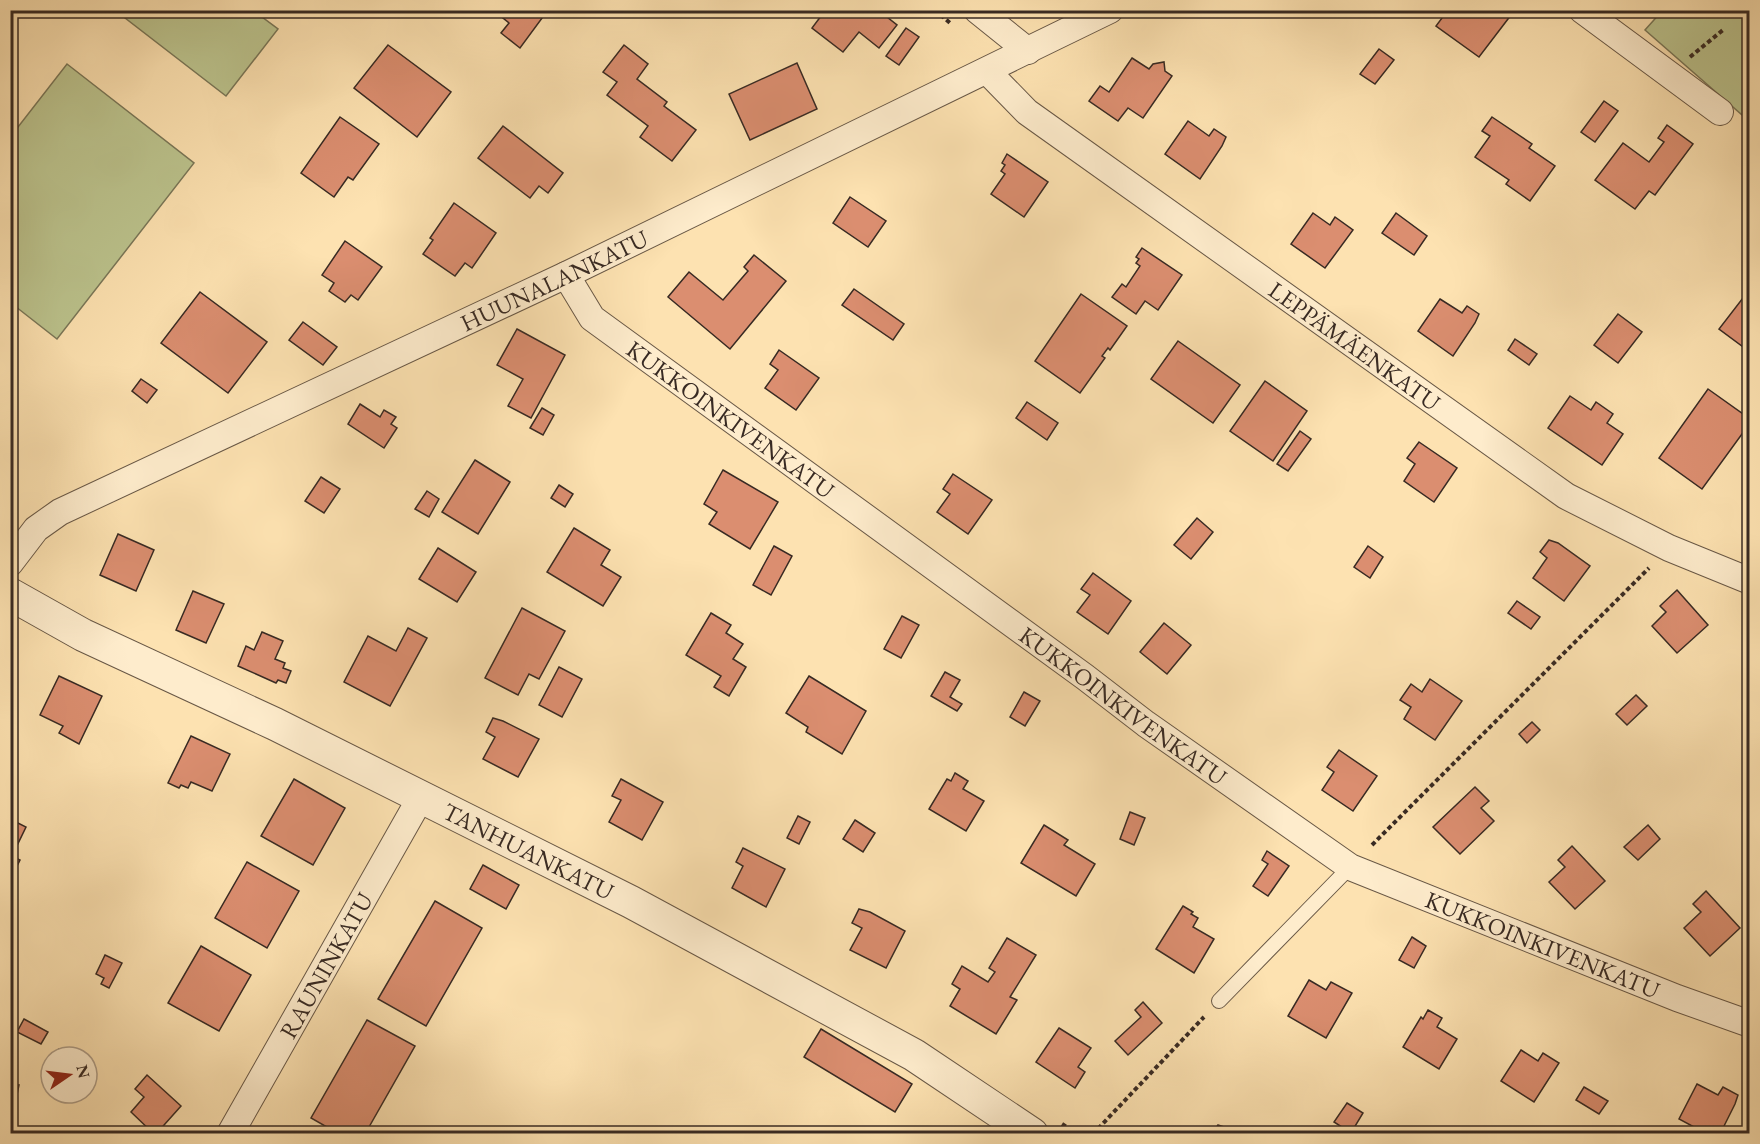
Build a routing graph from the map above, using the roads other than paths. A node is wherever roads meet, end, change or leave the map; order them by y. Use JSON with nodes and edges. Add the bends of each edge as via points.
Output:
{"nodes":[{"id":1,"x":977,"y":10,"type":"edge"},
{"id":2,"x":1110,"y":10,"type":"edge"},
{"id":3,"x":1582,"y":10,"type":"edge"},
{"id":4,"x":1028,"y":51,"type":"junction"},
{"id":5,"x":987,"y":71,"type":"junction"},
{"id":6,"x":1720,"y":112,"type":"dead end"},
{"id":7,"x":566,"y":275,"type":"junction"},
{"id":8,"x":10,"y":563,"type":"edge"},
{"id":9,"x":1749,"y":580,"type":"edge"},
{"id":10,"x":10,"y":594,"type":"edge"},
{"id":11,"x":421,"y":797,"type":"junction"},
{"id":12,"x":1350,"y":867,"type":"junction"},
{"id":13,"x":1219,"y":1001,"type":"road end"},
{"id":14,"x":1749,"y":1024,"type":"edge"},
{"id":15,"x":230,"y":1134,"type":"edge"},
{"id":16,"x":1032,"y":1134,"type":"edge"}],
"edges":[{"from":1,"to":4,"type":"street"},
{"from":2,"to":4,"type":"street","name":"HUUNALANKATU"},
{"from":3,"to":6,"type":"street"},
{"from":4,"to":5,"type":"street","name":"HUUNALANKATU"},
{"from":5,"to":7,"type":"street","name":"HUUNALANKATU"},
{"from":5,"to":9,"type":"street","name":"LEPPÄMÄENKATU","via":[[1027,112],[1566,496],[1668,548]]},
{"from":7,"to":8,"type":"street","name":"HUUNALANKATU","via":[[60,512],[36,529]]},
{"from":7,"to":12,"type":"street","name":"KUKKOINKIVENKATU","via":[[592,318],[1146,724]]},
{"from":10,"to":11,"type":"street","name":"TANHUANKATU","via":[[83,635]]},
{"from":11,"to":15,"type":"street","name":"RAUNINKATU"},
{"from":11,"to":16,"type":"street","name":"TANHUANKATU","via":[[631,903],[902,1048]]},
{"from":12,"to":13,"type":"lane"},
{"from":12,"to":14,"type":"street","name":"KUKKOINKIVENKATU"}]}
